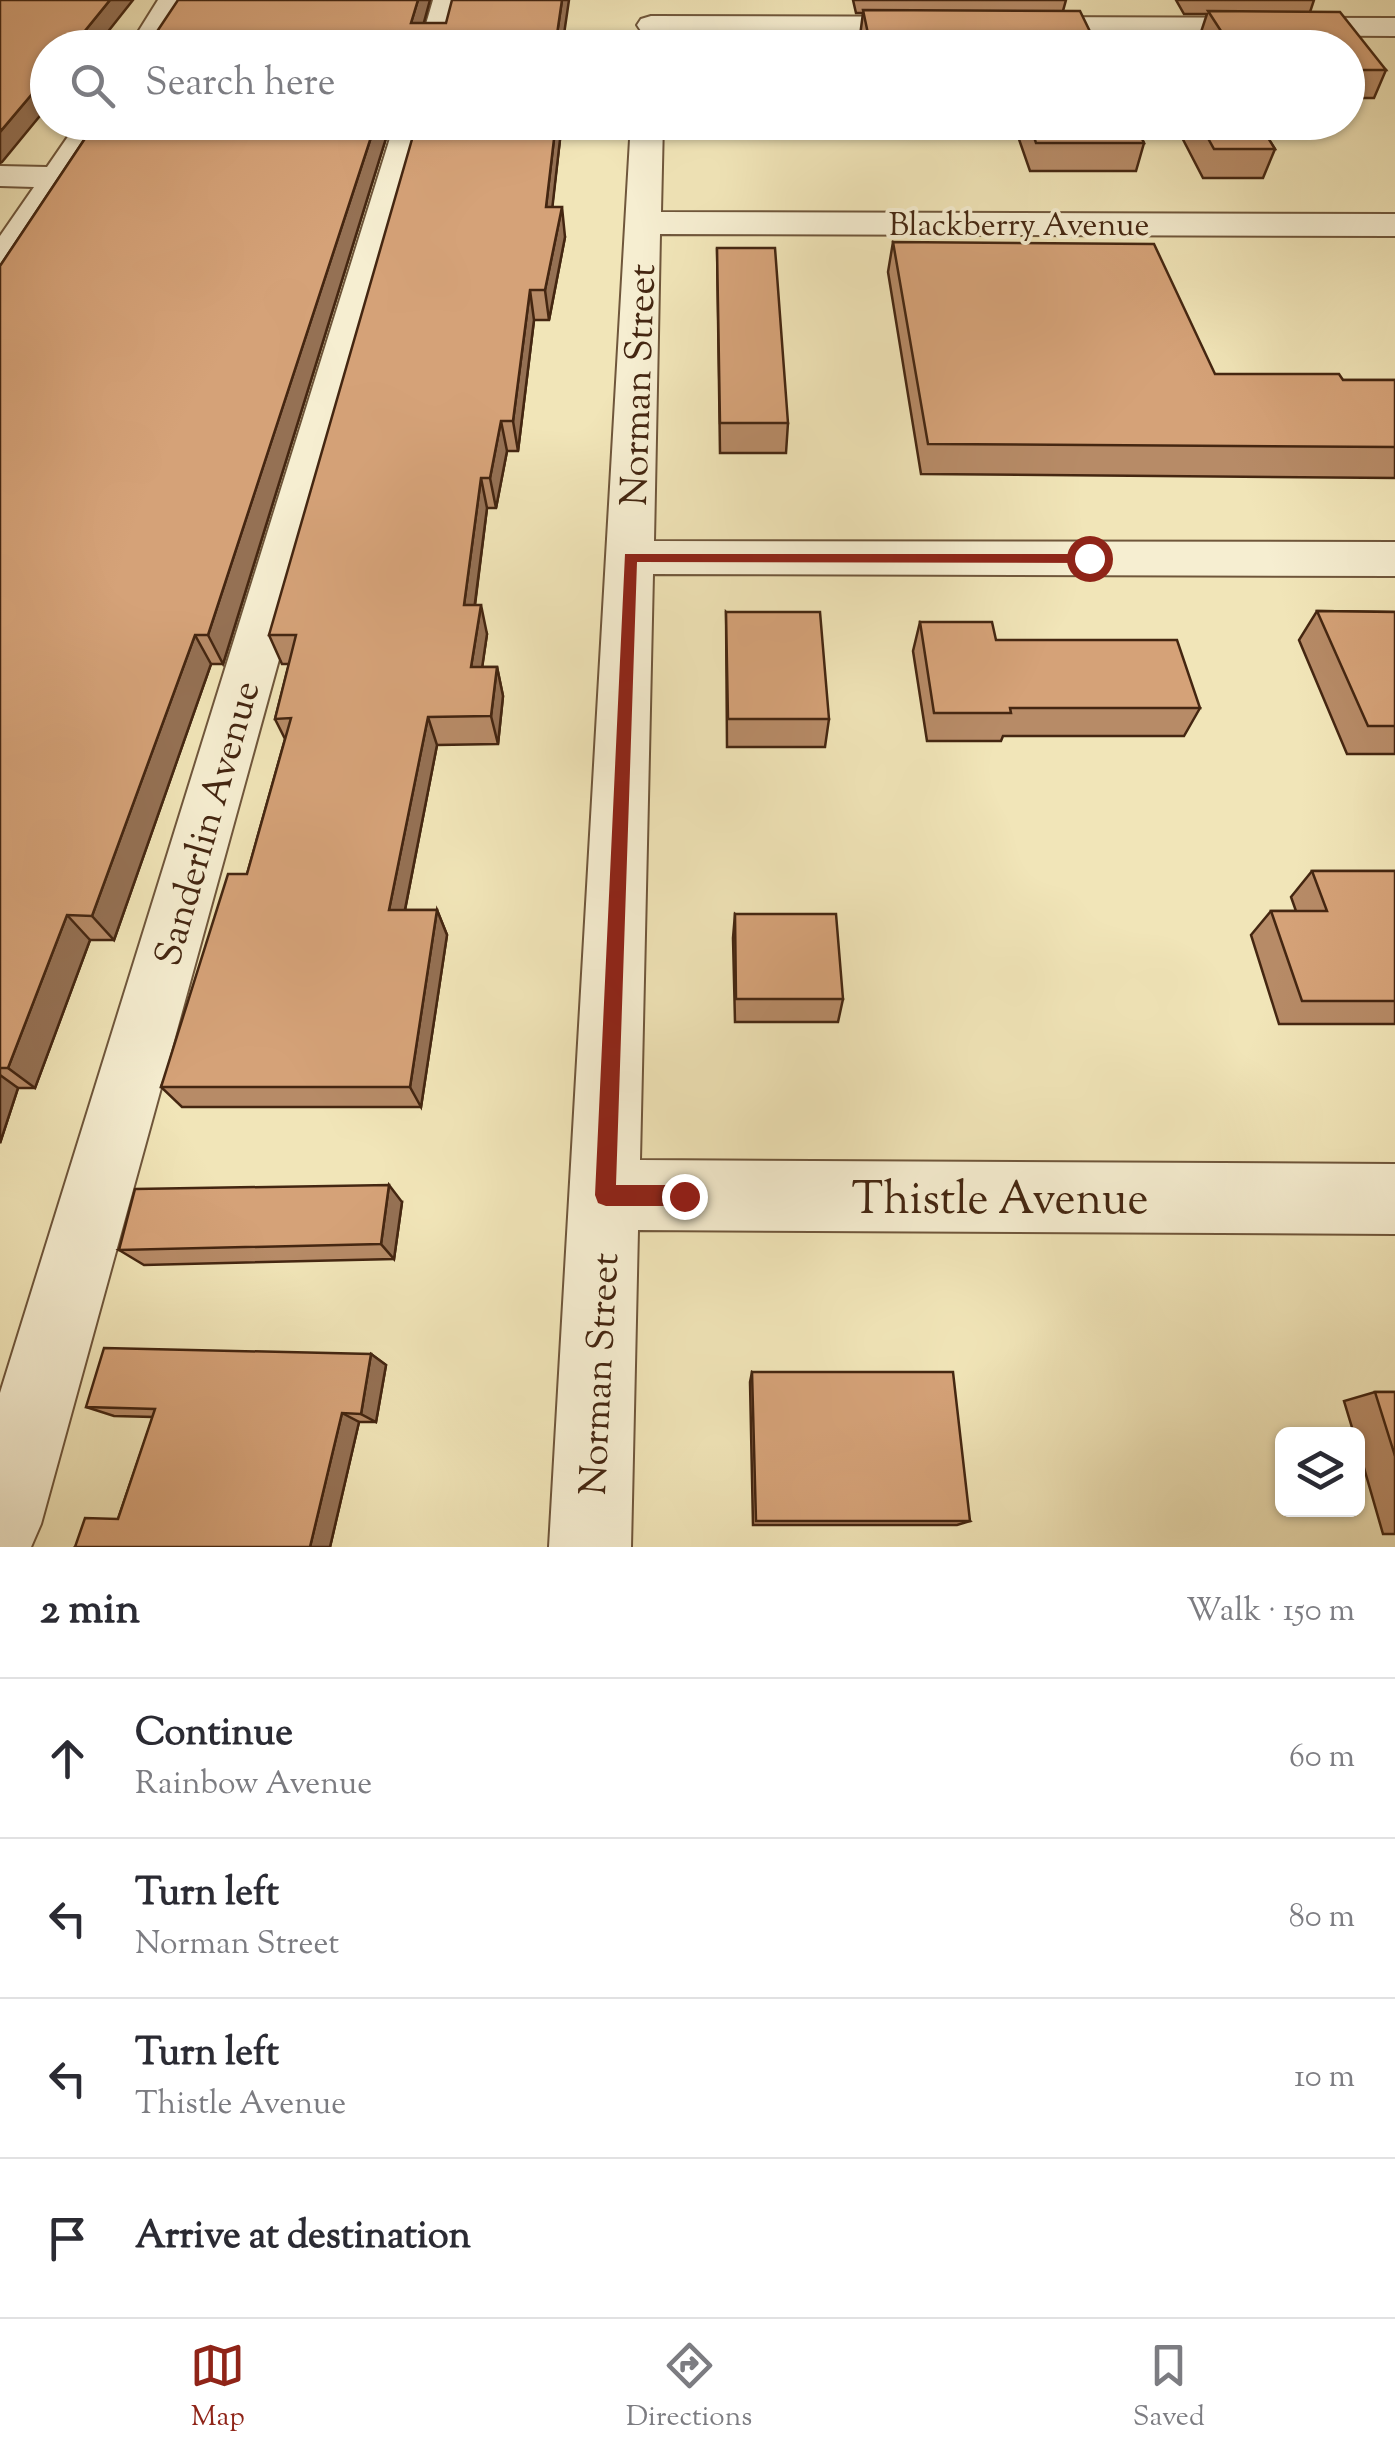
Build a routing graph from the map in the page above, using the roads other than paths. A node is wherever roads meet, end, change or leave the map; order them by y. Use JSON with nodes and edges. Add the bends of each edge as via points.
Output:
{"nodes":[{"id":1,"x":172,"y":0,"type":"edge"},
{"id":2,"x":447,"y":0,"type":"edge"},
{"id":3,"x":651,"y":24,"type":"edge"},
{"id":4,"x":1395,"y":28,"type":"edge"},
{"id":5,"x":153,"y":30,"type":"edge"},
{"id":6,"x":438,"y":30,"type":"edge"},
{"id":7,"x":83,"y":140,"type":"edge"},
{"id":8,"x":406,"y":140,"type":"edge"},
{"id":9,"x":646,"y":140,"type":"edge"},
{"id":10,"x":0,"y":176,"type":"edge"},
{"id":11,"x":59,"y":177,"type":"junction"},
{"id":12,"x":644,"y":224,"type":"junction"},
{"id":13,"x":1395,"y":225,"type":"edge"},
{"id":14,"x":0,"y":263,"type":"edge"},
{"id":15,"x":630,"y":557,"type":"junction"},
{"id":16,"x":1395,"y":560,"type":"edge"},
{"id":17,"x":606,"y":1195,"type":"junction"},
{"id":18,"x":1395,"y":1199,"type":"edge"},
{"id":19,"x":0,"y":1524,"type":"edge"},
{"id":20,"x":590,"y":1547,"type":"edge"}],
"edges":[{"from":1,"to":5,"type":"street"},
{"from":2,"to":6,"type":"street"},
{"from":3,"to":4,"type":"street"},
{"from":7,"to":11,"type":"street"},
{"from":8,"to":19,"type":"street","name":"Sanderlin Avenue"},
{"from":9,"to":12,"type":"street","name":"Norman Street"},
{"from":10,"to":11,"type":"street"},
{"from":11,"to":14,"type":"street"},
{"from":12,"to":13,"type":"street","name":"Blackberry Avenue"},
{"from":12,"to":15,"type":"street","name":"Norman Street"},
{"from":15,"to":16,"type":"street"},
{"from":15,"to":17,"type":"street","name":"Norman Street"},
{"from":17,"to":18,"type":"street","name":"Thistle Avenue"},
{"from":17,"to":20,"type":"street","name":"Norman Street"}]}
